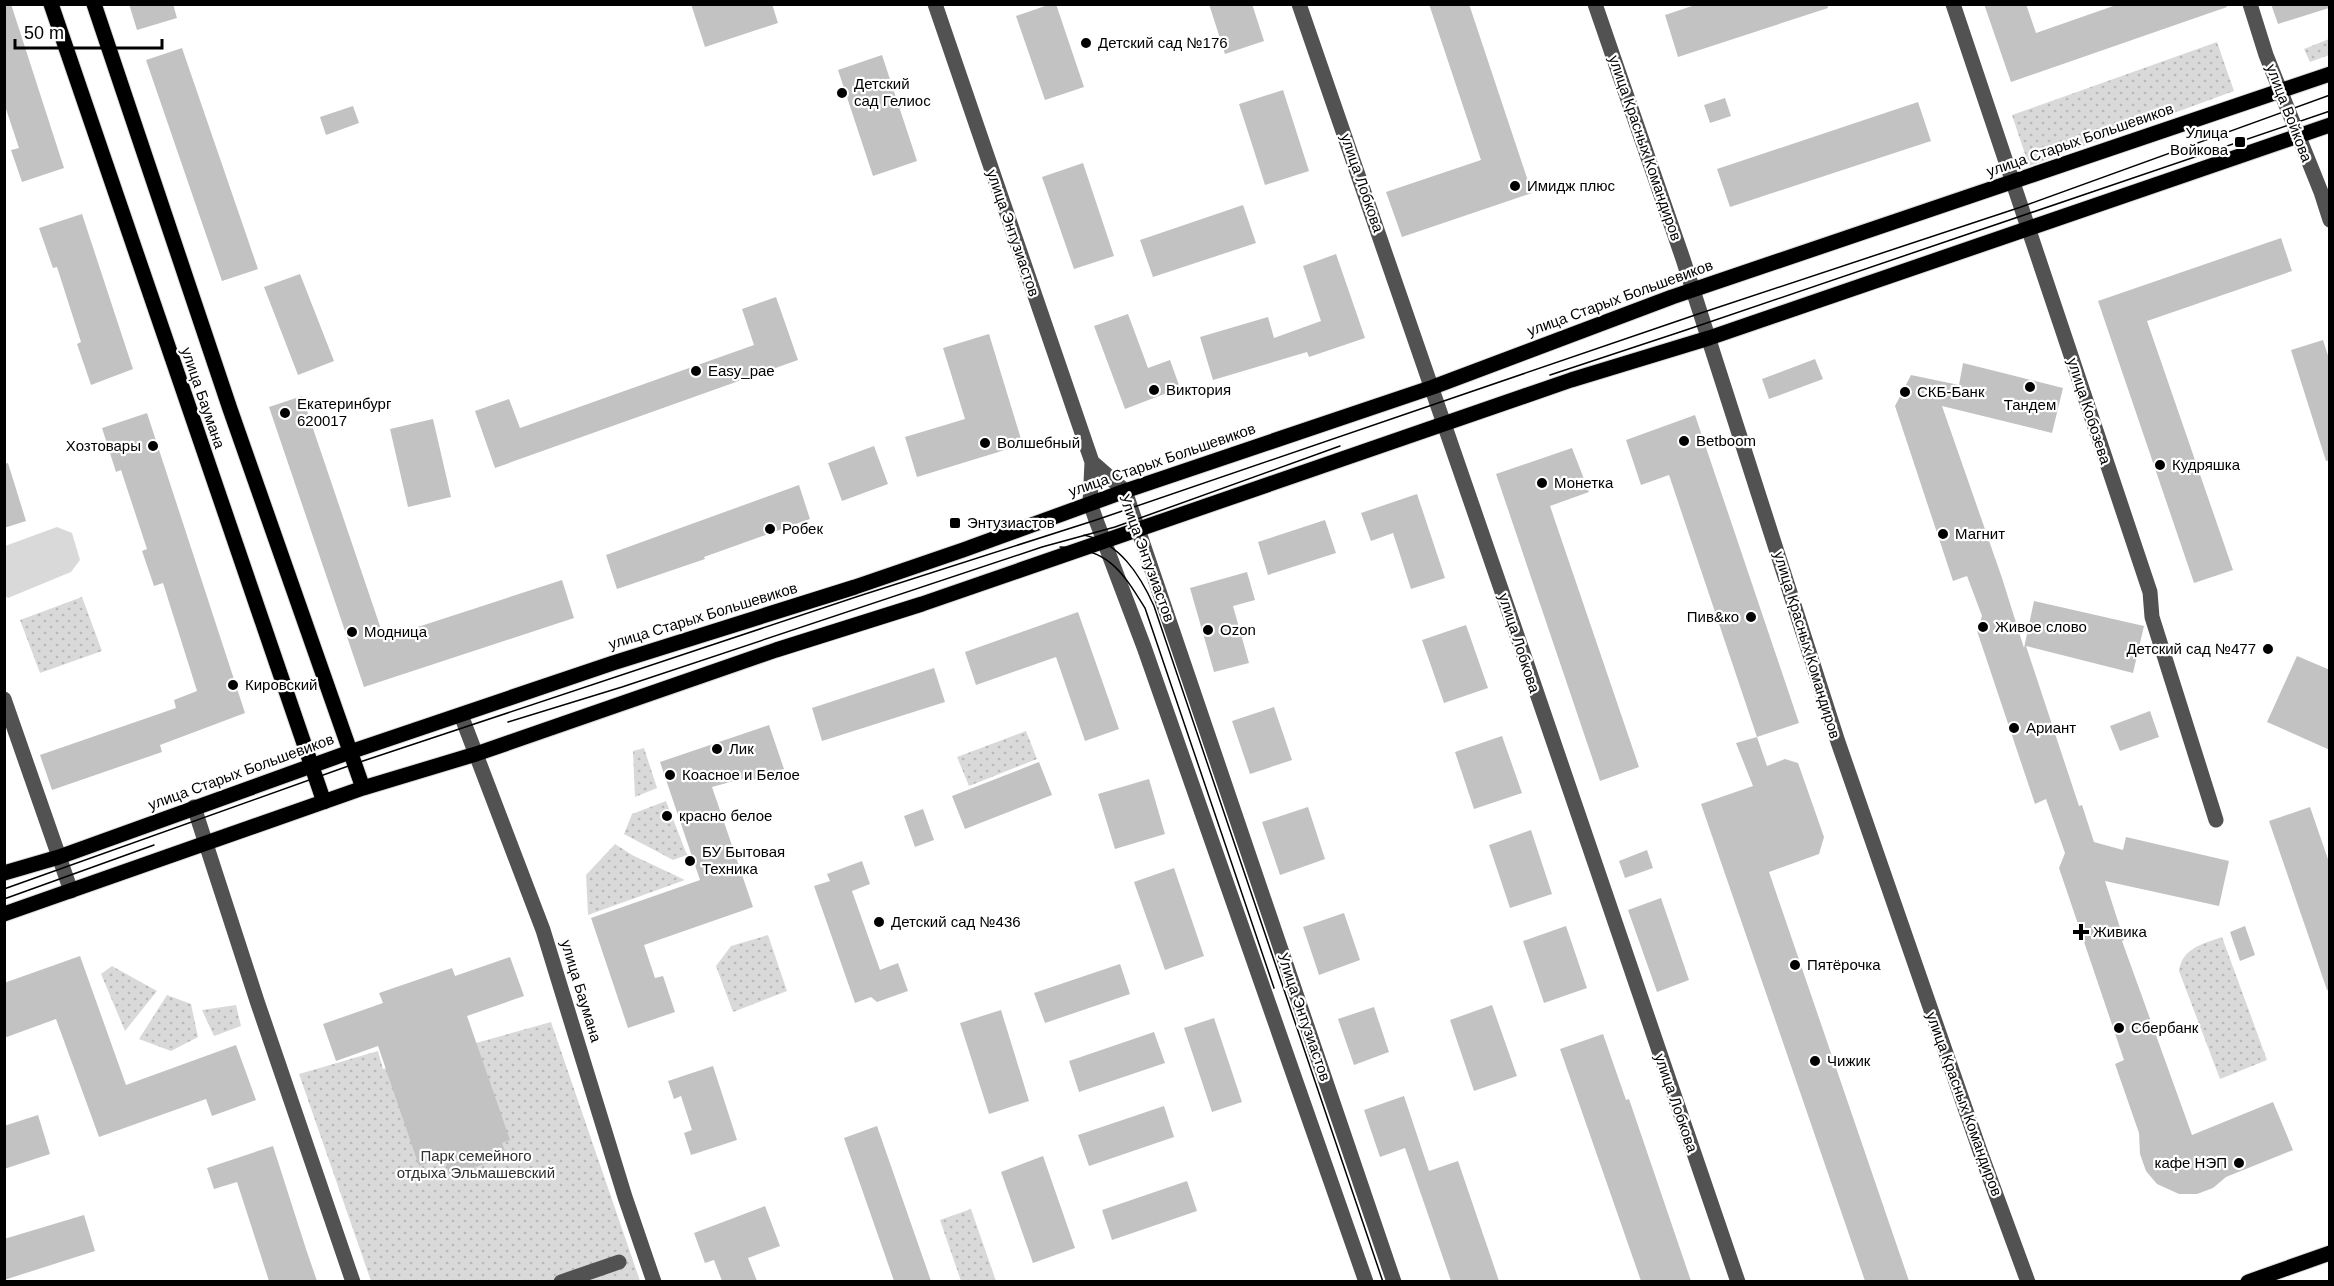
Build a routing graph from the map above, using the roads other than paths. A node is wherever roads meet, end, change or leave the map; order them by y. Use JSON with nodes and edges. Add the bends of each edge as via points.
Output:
{"nodes":[{"id":1,"x":51,"y":4,"type":"edge"},
{"id":2,"x":94,"y":4,"type":"edge"},
{"id":3,"x":935,"y":4,"type":"edge"},
{"id":4,"x":1299,"y":4,"type":"edge"},
{"id":5,"x":1595,"y":4,"type":"edge"},
{"id":6,"x":1953,"y":4,"type":"edge"},
{"id":7,"x":2250,"y":4,"type":"edge"},
{"id":8,"x":2330,"y":74,"type":"edge"},
{"id":9,"x":2280,"y":91,"type":"junction"},
{"id":10,"x":2330,"y":124,"type":"edge"},
{"id":11,"x":2298,"y":136,"type":"junction"},
{"id":12,"x":2014,"y":182,"type":"junction"},
{"id":13,"x":2330,"y":220,"type":"edge"},
{"id":14,"x":2028,"y":228,"type":"junction"},
{"id":15,"x":1694,"y":290,"type":"junction"},
{"id":16,"x":1709,"y":338,"type":"junction"},
{"id":17,"x":1433,"y":387,"type":"junction"},
{"id":18,"x":1445,"y":424,"type":"junction"},
{"id":19,"x":1092,"y":462,"type":"junction"},
{"id":20,"x":1125,"y":491,"type":"junction"},
{"id":21,"x":1090,"y":503,"type":"junction"},
{"id":22,"x":1138,"y":530,"type":"junction"},
{"id":23,"x":1104,"y":542,"type":"junction"},
{"id":24,"x":4,"y":699,"type":"edge"},
{"id":25,"x":461,"y":715,"type":"junction"},
{"id":26,"x":350,"y":752,"type":"junction"},
{"id":27,"x":476,"y":754,"type":"junction"},
{"id":28,"x":311,"y":766,"type":"junction"},
{"id":29,"x":363,"y":788,"type":"junction"},
{"id":30,"x":324,"y":802,"type":"junction"},
{"id":31,"x":194,"y":807,"type":"junction"},
{"id":32,"x":2216,"y":820,"type":"dead end"},
{"id":33,"x":205,"y":844,"type":"junction"},
{"id":34,"x":59,"y":856,"type":"junction"},
{"id":35,"x":4,"y":873,"type":"edge"},
{"id":36,"x":71,"y":891,"type":"junction"},
{"id":37,"x":4,"y":914,"type":"edge"},
{"id":38,"x":2330,"y":1253,"type":"edge"},
{"id":39,"x":619,"y":1262,"type":"dead end"},
{"id":40,"x":353,"y":1281,"type":"edge"},
{"id":41,"x":561,"y":1281,"type":"edge"},
{"id":42,"x":654,"y":1281,"type":"edge"},
{"id":43,"x":1366,"y":1281,"type":"edge"},
{"id":44,"x":1394,"y":1281,"type":"edge"},
{"id":45,"x":1738,"y":1281,"type":"edge"},
{"id":46,"x":2028,"y":1281,"type":"edge"},
{"id":47,"x":2248,"y":1281,"type":"edge"}],
"edges":[{"from":1,"to":28,"type":"main road","name":"улица Баумана"},
{"from":2,"to":26,"type":"main road","name":"улица Баумана"},
{"from":3,"to":19,"type":"street","name":"улица Энтузиастов"},
{"from":4,"to":17,"type":"street","name":"улица Лобкова"},
{"from":5,"to":15,"type":"street","name":"улица Красных Командиров"},
{"from":6,"to":12,"type":"street","name":"улица Кобозева"},
{"from":7,"to":9,"type":"street","name":"улица Войкова"},
{"from":8,"to":9,"type":"main road","name":"улица Старых Большевиков"},
{"from":9,"to":11,"type":"street","name":"улица Войкова"},
{"from":9,"to":12,"type":"main road","name":"улица Старых Большевиков"},
{"from":10,"to":11,"type":"main road"},
{"from":11,"to":13,"type":"street","name":"улица Войкова"},
{"from":11,"to":14,"type":"main road"},
{"from":12,"to":14,"type":"street","name":"улица Кобозева"},
{"from":12,"to":15,"type":"main road","name":"улица Старых Большевиков"},
{"from":14,"to":16,"type":"main road"},
{"from":14,"to":32,"type":"street","name":"улица Кобозева","via":[[2150,592],[2152,617]]},
{"from":15,"to":16,"type":"street","name":"улица Красных Командиров"},
{"from":15,"to":17,"type":"main road","name":"улица Старых Большевиков"},
{"from":16,"to":18,"type":"main road"},
{"from":16,"to":46,"type":"street","name":"улица Красных Командиров","via":[[1838,742]]},
{"from":17,"to":18,"type":"street","name":"улица Лобкова"},
{"from":17,"to":20,"type":"main road","name":"улица Старых Большевиков"},
{"from":18,"to":22,"type":"main road"},
{"from":18,"to":45,"type":"street","name":"улица Лобкова"},
{"from":19,"to":20,"type":"street","name":"Улица Энтузиастов"},
{"from":19,"to":21,"type":"street","name":"Улица Энтузиастов"},
{"from":20,"to":21,"type":"main road","name":"улица Старых Большевиков"},
{"from":20,"to":22,"type":"street","name":"Улица Энтузиастов"},
{"from":21,"to":23,"type":"street","name":"Улица Энтузиастов"},
{"from":21,"to":25,"type":"main road","name":"улица Старых Большевиков","via":[[866,584]]},
{"from":22,"to":23,"type":"main road"},
{"from":22,"to":44,"type":"street","name":"Улица Энтузиастов"},
{"from":23,"to":27,"type":"main road"},
{"from":23,"to":43,"type":"street","name":"Улица Энтузиастов"},
{"from":24,"to":34,"type":"street"},
{"from":25,"to":26,"type":"main road","name":"улица Старых Большевиков"},
{"from":25,"to":27,"type":"street","name":"улица Баумана"},
{"from":26,"to":28,"type":"main road","name":"улица Старых Большевиков"},
{"from":26,"to":29,"type":"main road","name":"улица Баумана"},
{"from":27,"to":29,"type":"main road"},
{"from":27,"to":42,"type":"street","name":"улица Баумана","via":[[543,930]]},
{"from":28,"to":30,"type":"main road","name":"улица Баумана"},
{"from":28,"to":31,"type":"main road","name":"улица Старых Большевиков"},
{"from":29,"to":30,"type":"main road"},
{"from":30,"to":33,"type":"main road"},
{"from":31,"to":33,"type":"street"},
{"from":31,"to":34,"type":"main road","name":"улица Старых Большевиков"},
{"from":33,"to":36,"type":"main road"},
{"from":33,"to":40,"type":"street"},
{"from":34,"to":35,"type":"main road","name":"улица Старых Большевиков"},
{"from":34,"to":36,"type":"street"},
{"from":36,"to":37,"type":"main road"},
{"from":38,"to":47,"type":"main road"},
{"from":39,"to":41,"type":"street"}]}
